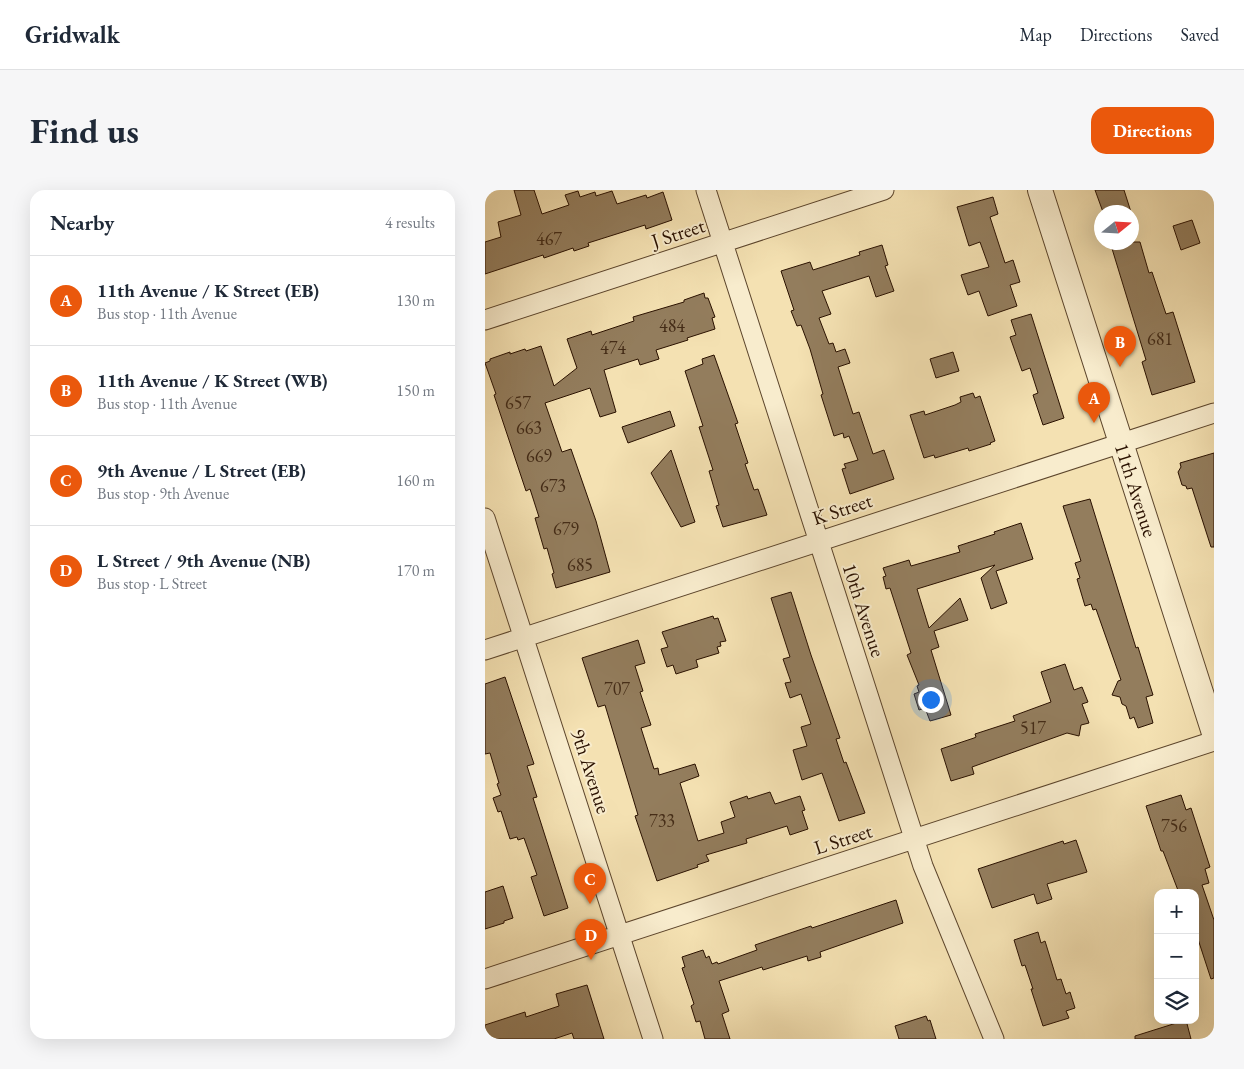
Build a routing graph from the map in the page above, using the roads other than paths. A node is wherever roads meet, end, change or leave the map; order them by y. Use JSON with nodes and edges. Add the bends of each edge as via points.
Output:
{"nodes":[{"id":1,"x":706,"y":190,"type":"edge"},
{"id":2,"x":884,"y":190,"type":"edge"},
{"id":3,"x":1040,"y":190,"type":"edge"},
{"id":4,"x":723,"y":242,"type":"junction"},
{"id":5,"x":485,"y":320,"type":"edge"},
{"id":6,"x":1214,"y":413,"type":"edge"},
{"id":7,"x":1121,"y":443,"type":"junction"},
{"id":8,"x":485,"y":518,"type":"edge"},
{"id":9,"x":818,"y":541,"type":"junction"},
{"id":10,"x":523,"y":637,"type":"junction"},
{"id":11,"x":485,"y":650,"type":"edge"},
{"id":12,"x":1214,"y":733,"type":"edge"},
{"id":13,"x":1214,"y":741,"type":"edge"},
{"id":14,"x":915,"y":839,"type":"junction"},
{"id":15,"x":619,"y":935,"type":"junction"},
{"id":16,"x":485,"y":979,"type":"edge"},
{"id":17,"x":653,"y":1039,"type":"edge"},
{"id":18,"x":994,"y":1039,"type":"edge"}],
"edges":[{"from":1,"to":4,"type":"street","name":"10th Avenue"},
{"from":2,"to":4,"type":"street","name":"J Street"},
{"from":3,"to":7,"type":"street","name":"11th Avenue"},
{"from":4,"to":5,"type":"street","name":"J Street"},
{"from":4,"to":9,"type":"street","name":"10th Avenue"},
{"from":6,"to":7,"type":"street","name":"K Street"},
{"from":7,"to":9,"type":"street","name":"K Street"},
{"from":7,"to":12,"type":"street","name":"11th Avenue"},
{"from":8,"to":10,"type":"street","name":"9th Avenue"},
{"from":9,"to":10,"type":"street","name":"K Street"},
{"from":9,"to":14,"type":"street","name":"10th Avenue"},
{"from":10,"to":11,"type":"street","name":"K Street"},
{"from":10,"to":15,"type":"street","name":"9th Avenue"},
{"from":13,"to":14,"type":"street","name":"L Street"},
{"from":14,"to":15,"type":"street","name":"L Street"},
{"from":14,"to":18,"type":"street","name":"10th Avenue"},
{"from":15,"to":16,"type":"street","name":"L Street"},
{"from":15,"to":17,"type":"street","name":"9th Avenue"}]}
